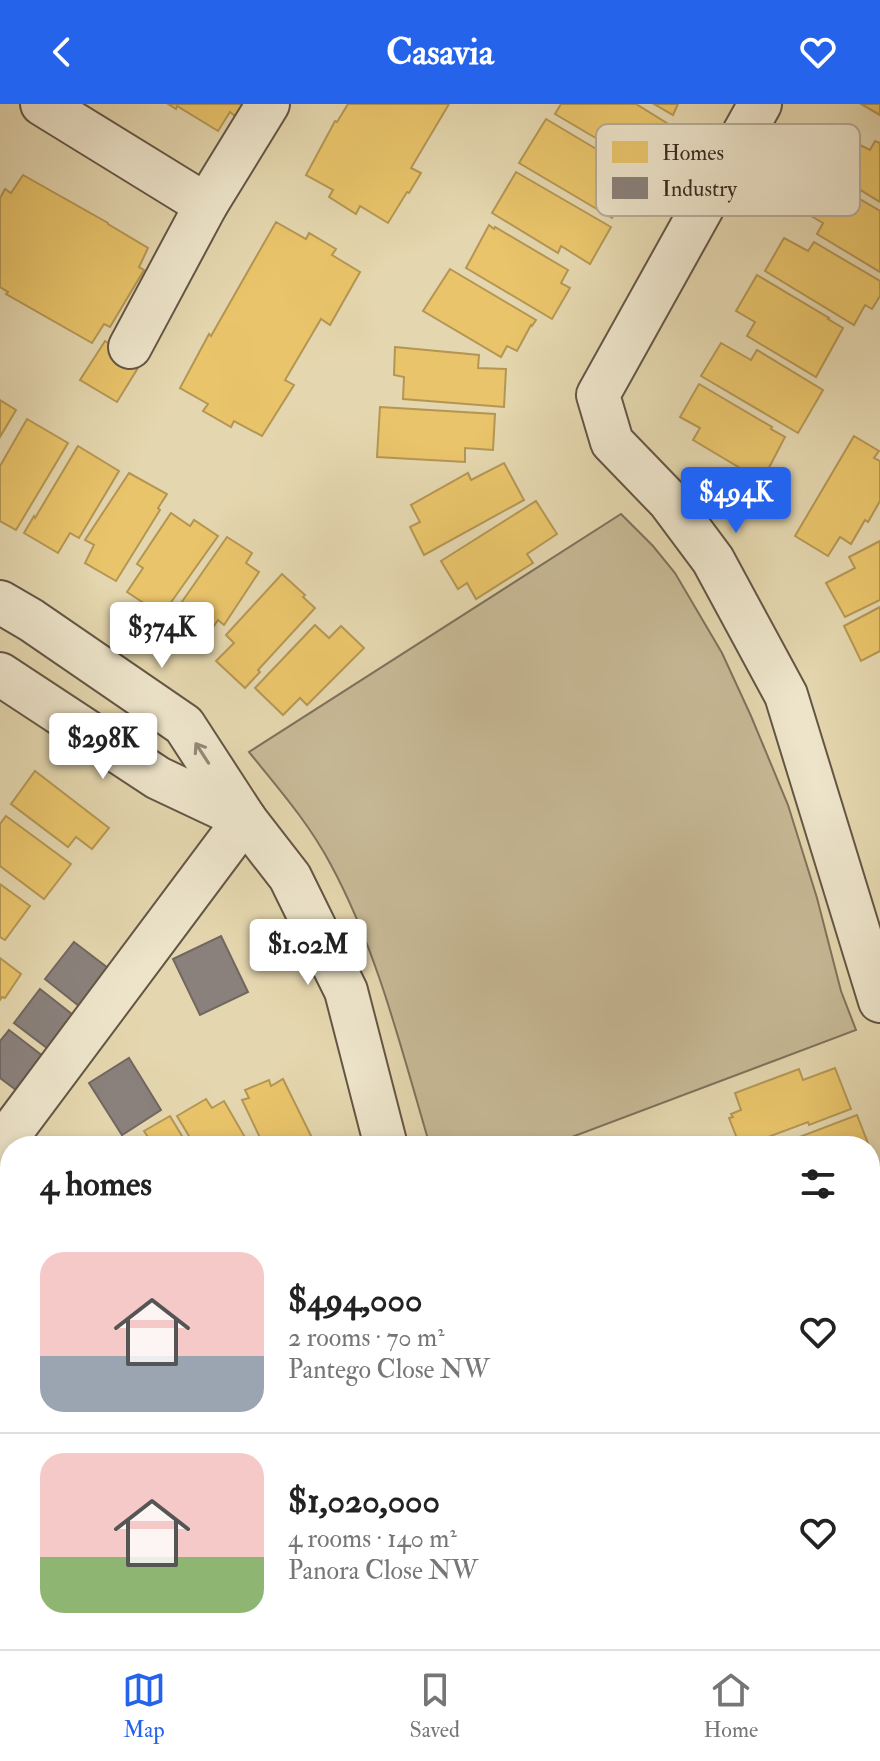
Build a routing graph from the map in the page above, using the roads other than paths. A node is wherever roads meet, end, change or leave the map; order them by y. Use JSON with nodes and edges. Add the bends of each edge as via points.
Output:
{"nodes":[{"id":1,"x":42,"y":104,"type":"edge"},
{"id":2,"x":268,"y":104,"type":"edge"},
{"id":3,"x":760,"y":104,"type":"edge"},
{"id":4,"x":749,"y":124,"type":"edge"},
{"id":5,"x":206,"y":205,"type":"junction"},
{"id":6,"x":698,"y":216,"type":"edge"},
{"id":7,"x":130,"y":347,"type":"dead end"},
{"id":8,"x":16,"y":611,"type":"edge"},
{"id":9,"x":0,"y":673,"type":"edge"},
{"id":10,"x":245,"y":819,"type":"junction"},
{"id":11,"x":880,"y":1001,"type":"edge"},
{"id":12,"x":9,"y":1136,"type":"edge"},
{"id":13,"x":383,"y":1136,"type":"edge"}],
"edges":[{"from":1,"to":5,"type":"street"},
{"from":2,"to":5,"type":"street"},
{"from":3,"to":4,"type":"street"},
{"from":5,"to":7,"type":"street"},
{"from":6,"to":11,"type":"street","via":[[598,395],[612,442],[669,501],[713,560],[786,695]]},
{"from":8,"to":9,"type":"street"},
{"from":10,"to":8,"type":"street","one_way":true,"via":[[184,725]]},
{"from":9,"to":10,"type":"street","via":[[158,778]]},
{"from":10,"to":12,"type":"street"},
{"from":10,"to":13,"type":"street","via":[[290,877],[346,991]]}]}
